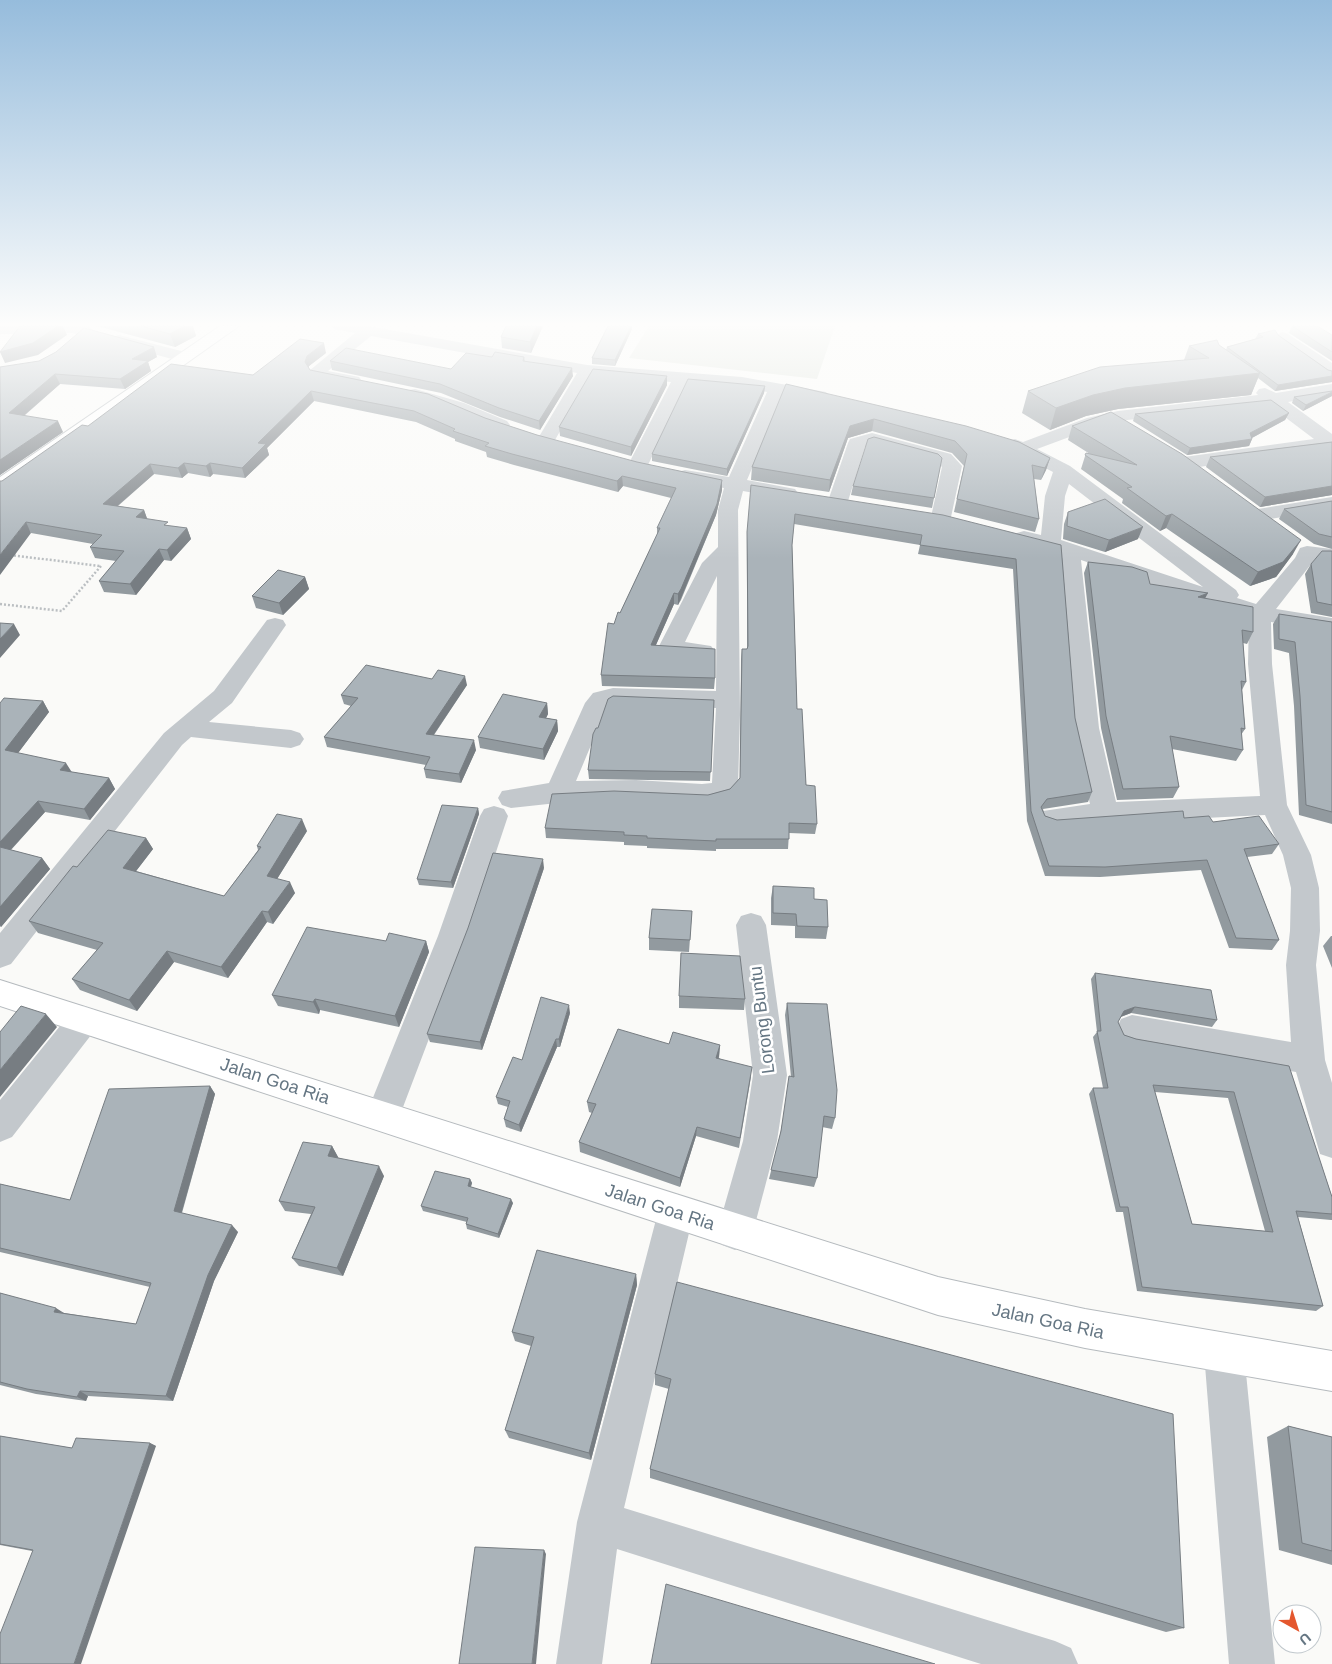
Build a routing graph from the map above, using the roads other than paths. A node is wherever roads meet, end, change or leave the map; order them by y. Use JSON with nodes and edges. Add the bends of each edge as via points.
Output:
{"nodes":[{"id":1,"x":117,"y":404,"type":"edge"},
{"id":2,"x":450,"y":404,"type":"edge"},
{"id":3,"x":562,"y":404,"type":"edge"},
{"id":4,"x":670,"y":404,"type":"edge"},
{"id":5,"x":771,"y":404,"type":"edge"},
{"id":6,"x":1233,"y":404,"type":"edge"},
{"id":7,"x":1279,"y":404,"type":"edge"},
{"id":8,"x":1110,"y":418,"type":"junction"},
{"id":9,"x":1131,"y":431,"type":"edge"},
{"id":10,"x":997,"y":440,"type":"edge"},
{"id":11,"x":1331,"y":442,"type":"edge"},
{"id":12,"x":1022,"y":448,"type":"junction"},
{"id":13,"x":1063,"y":470,"type":"junction"},
{"id":14,"x":1208,"y":480,"type":"edge"},
{"id":15,"x":736,"y":485,"type":"junction"},
{"id":16,"x":0,"y":486,"type":"edge"},
{"id":17,"x":1332,"y":503,"type":"edge"},
{"id":18,"x":941,"y":517,"type":"edge"},
{"id":19,"x":1005,"y":532,"type":"edge"},
{"id":20,"x":1293,"y":541,"type":"junction"},
{"id":21,"x":1060,"y":546,"type":"junction"},
{"id":22,"x":727,"y":550,"type":"junction"},
{"id":23,"x":1332,"y":555,"type":"edge"},
{"id":24,"x":1249,"y":609,"type":"junction"},
{"id":25,"x":275,"y":625,"type":"dead end"},
{"id":26,"x":1332,"y":625,"type":"edge"},
{"id":27,"x":728,"y":651,"type":"junction"},
{"id":28,"x":728,"y":700,"type":"junction"},
{"id":29,"x":186,"y":728,"type":"junction"},
{"id":30,"x":291,"y":739,"type":"dead end"},
{"id":31,"x":558,"y":792,"type":"junction"},
{"id":32,"x":1274,"y":805,"type":"junction"},
{"id":33,"x":1105,"y":813,"type":"junction"},
{"id":34,"x":1053,"y":818,"type":"edge"},
{"id":35,"x":751,"y":924,"type":"dead end"},
{"id":36,"x":0,"y":955,"type":"edge"},
{"id":37,"x":0,"y":993,"type":"edge"},
{"id":38,"x":84,"y":1020,"type":"junction"},
{"id":39,"x":1132,"y":1029,"type":"dead end"},
{"id":40,"x":1309,"y":1060,"type":"junction"},
{"id":41,"x":383,"y":1115,"type":"junction"},
{"id":42,"x":0,"y":1126,"type":"edge"},
{"id":43,"x":1332,"y":1142,"type":"edge"},
{"id":44,"x":676,"y":1212,"type":"junction"},
{"id":45,"x":735,"y":1232,"type":"junction"},
{"id":46,"x":1224,"y":1353,"type":"junction"},
{"id":47,"x":1332,"y":1371,"type":"edge"},
{"id":48,"x":599,"y":1522,"type":"junction"},
{"id":49,"x":579,"y":1664,"type":"edge"},
{"id":50,"x":1055,"y":1664,"type":"edge"},
{"id":51,"x":1252,"y":1664,"type":"edge"}],
"edges":[{"from":1,"to":16,"type":"main road"},
{"from":2,"to":3,"type":"street","via":[[539,437]]},
{"from":4,"to":15,"type":"street","via":[[645,467]]},
{"from":5,"to":15,"type":"street"},
{"from":6,"to":8,"type":"street"},
{"from":7,"to":11,"type":"street"},
{"from":8,"to":9,"type":"street"},
{"from":8,"to":12,"type":"street"},
{"from":10,"to":12,"type":"street"},
{"from":11,"to":14,"type":"street","via":[[1176,458]]},
{"from":12,"to":13,"type":"street"},
{"from":13,"to":21,"type":"street","via":[[1055,496]]},
{"from":13,"to":24,"type":"street"},
{"from":15,"to":18,"type":"street","via":[[831,500],[857,442],[872,439],[950,462],[952,466]]},
{"from":15,"to":22,"type":"street","via":[[728,510]]},
{"from":17,"to":20,"type":"street","via":[[1249,509]]},
{"from":19,"to":21,"type":"street"},
{"from":20,"to":23,"type":"street"},
{"from":20,"to":24,"type":"street","via":[[1305,559]]},
{"from":21,"to":24,"type":"street"},
{"from":21,"to":33,"type":"street","via":[[1086,728]]},
{"from":22,"to":27,"type":"street"},
{"from":22,"to":27,"type":"street","via":[[713,562],[670,648]]},
{"from":24,"to":26,"type":"street"},
{"from":24,"to":32,"type":"street","via":[[1260,664]]},
{"from":25,"to":29,"type":"street","via":[[223,697]]},
{"from":27,"to":28,"type":"street"},
{"from":28,"to":31,"type":"street","via":[[602,698]]},
{"from":28,"to":31,"type":"street","via":[[725,787],[720,792],[646,789]]},
{"from":29,"to":30,"type":"street"},
{"from":29,"to":36,"type":"street","via":[[172,739]]},
{"from":31,"to":41,"type":"street","via":[[502,807]]},
{"from":32,"to":33,"type":"street"},
{"from":32,"to":40,"type":"street","via":[[1297,855],[1305,888],[1301,965]]},
{"from":33,"to":34,"type":"street"},
{"from":35,"to":45,"type":"street","name":"Lorong Buntu","via":[[770,1075],[760,1141]]},
{"from":37,"to":38,"type":"main road","name":"Jalan Goa Ria"},
{"from":38,"to":41,"type":"main road","name":"Jalan Goa Ria"},
{"from":38,"to":42,"type":"street"},
{"from":39,"to":40,"type":"street"},
{"from":40,"to":43,"type":"street"},
{"from":41,"to":44,"type":"main road","name":"Jalan Goa Ria"},
{"from":44,"to":45,"type":"main road","name":"Jalan Goa Ria"},
{"from":44,"to":48,"type":"street"},
{"from":45,"to":46,"type":"main road","name":"Jalan Goa Ria","via":[[1006,1314]]},
{"from":46,"to":47,"type":"main road","name":"Jalan Goa Ria"},
{"from":46,"to":51,"type":"street"},
{"from":48,"to":49,"type":"street"},
{"from":48,"to":50,"type":"street"}]}
